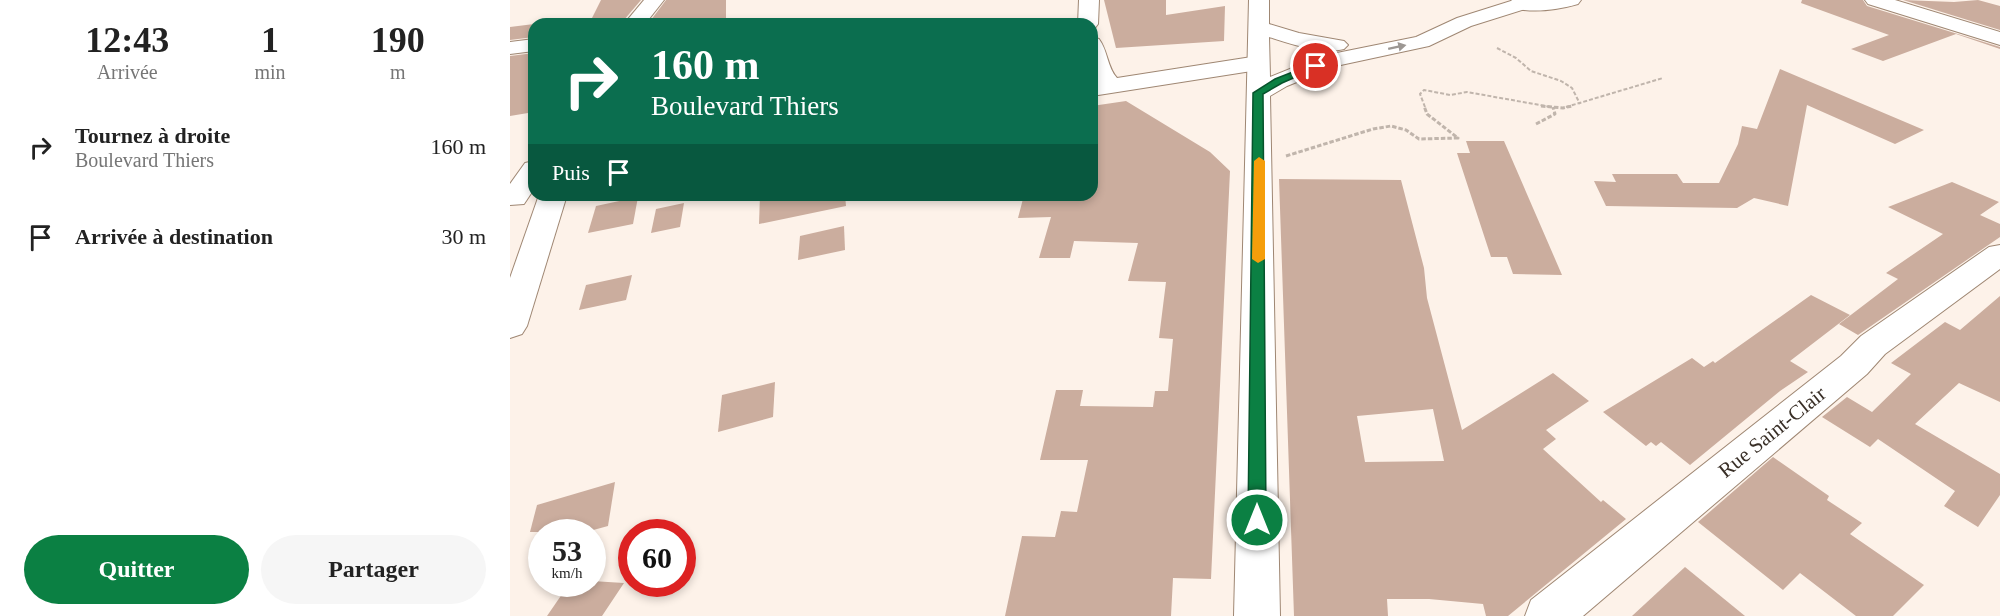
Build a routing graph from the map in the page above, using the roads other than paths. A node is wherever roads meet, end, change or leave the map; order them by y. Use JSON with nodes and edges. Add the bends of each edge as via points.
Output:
{"nodes":[{"id":1,"x":654,"y":0,"type":"edge"},
{"id":2,"x":1089,"y":0,"type":"edge"},
{"id":3,"x":1571,"y":0,"type":"edge"},
{"id":4,"x":1875,"y":0,"type":"edge"},
{"id":5,"x":1519,"y":4,"type":"edge"},
{"id":6,"x":1259,"y":7,"type":"edge"},
{"id":7,"x":639,"y":18,"type":"edge"},
{"id":8,"x":1088,"y":18,"type":"edge"},
{"id":9,"x":2000,"y":39,"type":"edge"},
{"id":10,"x":528,"y":46,"type":"edge"},
{"id":11,"x":510,"y":48,"type":"edge"},
{"id":12,"x":1334,"y":53,"type":"junction"},
{"id":13,"x":1098,"y":64,"type":"edge"},
{"id":14,"x":1270,"y":67,"type":"junction"},
{"id":15,"x":1101,"y":87,"type":"edge"},
{"id":16,"x":528,"y":180,"type":"edge"},
{"id":17,"x":519,"y":197,"type":"edge"},
{"id":18,"x":551,"y":201,"type":"edge"},
{"id":19,"x":2000,"y":254,"type":"edge"},
{"id":20,"x":510,"y":326,"type":"edge"},
{"id":21,"x":1257,"y":616,"type":"edge"},
{"id":22,"x":1548,"y":616,"type":"edge"}],
"edges":[{"from":1,"to":7,"type":"street"},
{"from":2,"to":8,"type":"street"},
{"from":3,"to":5,"type":"street"},
{"from":4,"to":9,"type":"street"},
{"from":5,"to":12,"type":"street","via":[[1464,22],[1422,42]]},
{"from":6,"to":12,"type":"street","via":[[1296,39]]},
{"from":6,"to":14,"type":"street"},
{"from":10,"to":11,"type":"street"},
{"from":12,"to":14,"type":"street"},
{"from":12,"to":14,"type":"street","via":[[1279,81]]},
{"from":13,"to":15,"type":"street"},
{"from":14,"to":15,"type":"street"},
{"from":14,"to":21,"type":"street","via":[[1259,160]]},
{"from":16,"to":17,"type":"street"},
{"from":18,"to":20,"type":"street"},
{"from":19,"to":22,"type":"street","name":"Rue Saint-Clair","via":[[1873,345],[1854,365]]}]}
